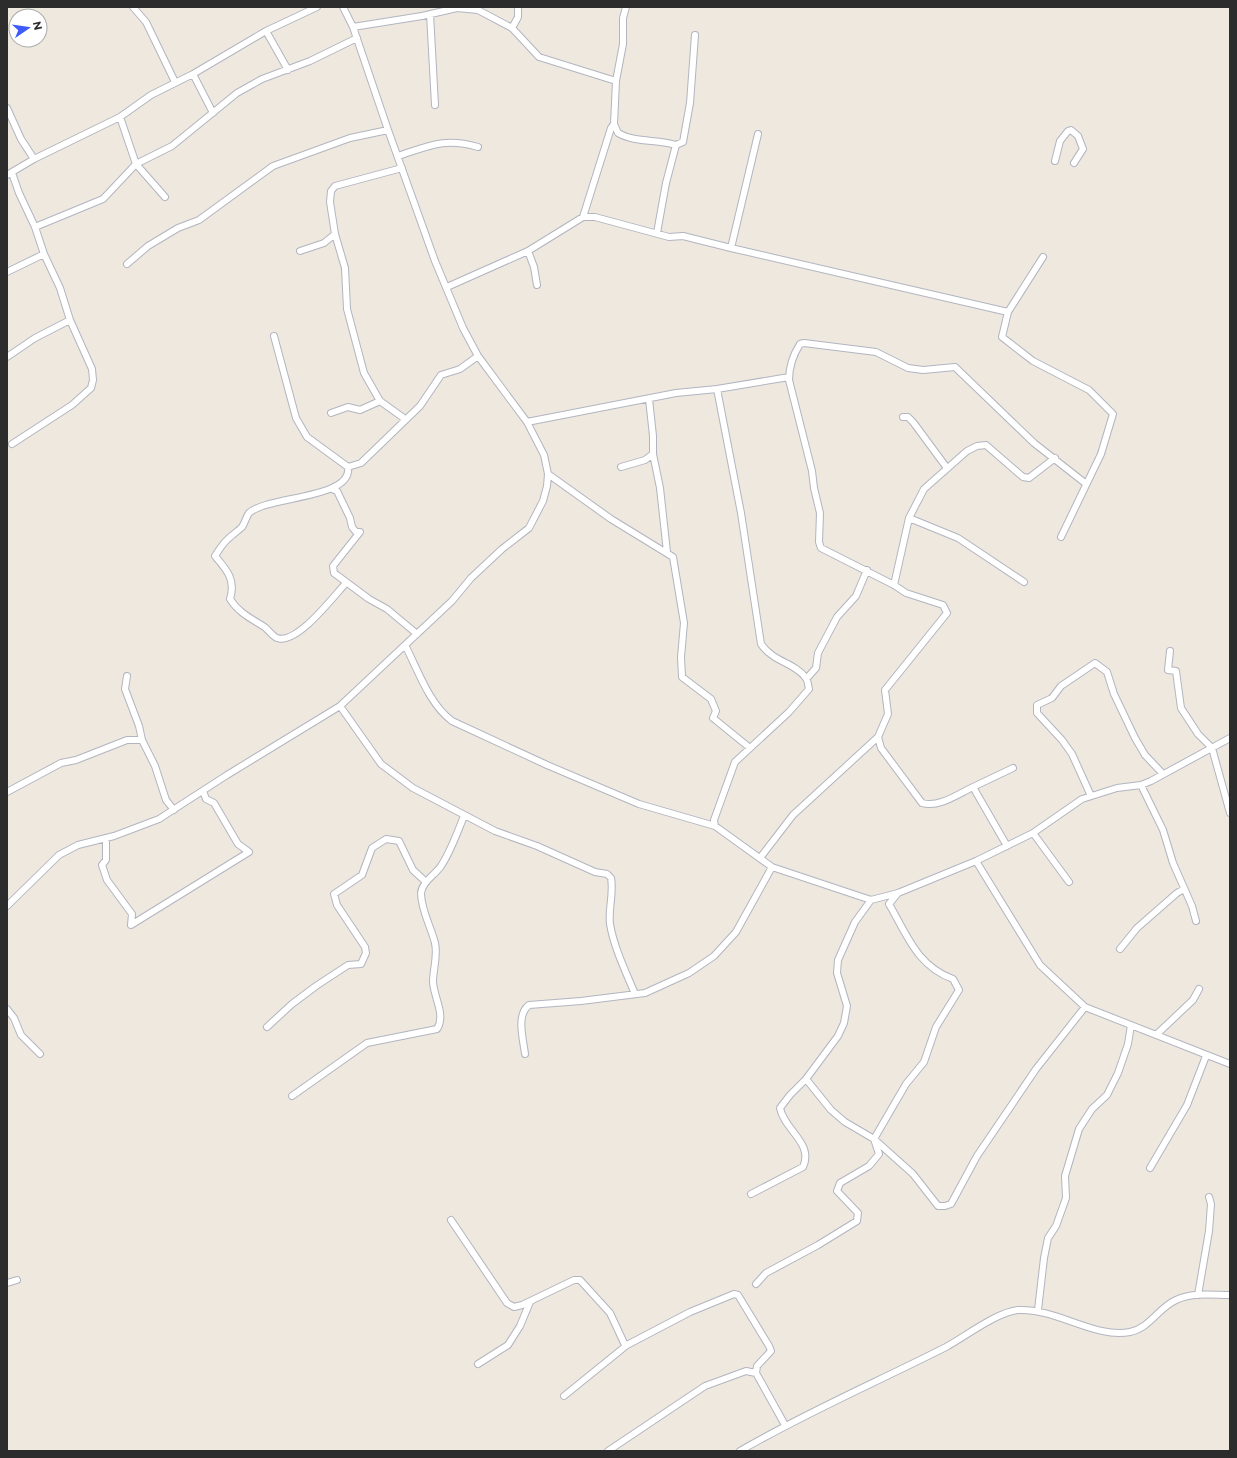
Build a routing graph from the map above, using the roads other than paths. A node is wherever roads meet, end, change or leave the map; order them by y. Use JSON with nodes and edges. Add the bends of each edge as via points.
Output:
{"nodes":[{"id":1,"x":133,"y":7,"type":"edge"},
{"id":2,"x":317,"y":7,"type":"edge"},
{"id":3,"x":343,"y":7,"type":"edge"},
{"id":4,"x":518,"y":7,"type":"edge"},
{"id":5,"x":626,"y":7,"type":"edge"},
{"id":6,"x":430,"y":14,"type":"junction"},
{"id":7,"x":353,"y":27,"type":"junction"},
{"id":8,"x":512,"y":28,"type":"junction"},
{"id":9,"x":266,"y":31,"type":"junction"},
{"id":10,"x":695,"y":35,"type":"dead end"},
{"id":11,"x":357,"y":38,"type":"junction"},
{"id":12,"x":288,"y":70,"type":"junction"},
{"id":13,"x":193,"y":74,"type":"junction"},
{"id":14,"x":616,"y":81,"type":"junction"},
{"id":15,"x":174,"y":82,"type":"junction"},
{"id":16,"x":435,"y":105,"type":"dead end"},
{"id":17,"x":7,"y":108,"type":"edge"},
{"id":18,"x":213,"y":113,"type":"junction"},
{"id":19,"x":120,"y":117,"type":"junction"},
{"id":20,"x":614,"y":124,"type":"junction"},
{"id":21,"x":388,"y":130,"type":"junction"},
{"id":22,"x":758,"y":134,"type":"dead end"},
{"id":23,"x":676,"y":145,"type":"junction"},
{"id":24,"x":478,"y":147,"type":"dead end"},
{"id":25,"x":398,"y":156,"type":"junction"},
{"id":26,"x":34,"y":159,"type":"junction"},
{"id":27,"x":1055,"y":160,"type":"dead end"},
{"id":28,"x":1074,"y":163,"type":"dead end"},
{"id":29,"x":136,"y":164,"type":"junction"},
{"id":30,"x":402,"y":168,"type":"junction"},
{"id":31,"x":10,"y":174,"type":"edge"},
{"id":32,"x":165,"y":198,"type":"dead end"},
{"id":33,"x":583,"y":218,"type":"junction"},
{"id":34,"x":35,"y":227,"type":"junction"},
{"id":35,"x":657,"y":233,"type":"junction"},
{"id":36,"x":335,"y":234,"type":"junction"},
{"id":37,"x":731,"y":248,"type":"junction"},
{"id":38,"x":300,"y":251,"type":"dead end"},
{"id":39,"x":528,"y":251,"type":"junction"},
{"id":40,"x":44,"y":254,"type":"junction"},
{"id":41,"x":1043,"y":257,"type":"dead end"},
{"id":42,"x":127,"y":264,"type":"dead end"},
{"id":43,"x":7,"y":272,"type":"edge"},
{"id":44,"x":537,"y":286,"type":"dead end"},
{"id":45,"x":447,"y":287,"type":"junction"},
{"id":46,"x":1008,"y":312,"type":"junction"},
{"id":47,"x":70,"y":320,"type":"junction"},
{"id":48,"x":274,"y":336,"type":"dead end"},
{"id":49,"x":478,"y":356,"type":"junction"},
{"id":50,"x":7,"y":357,"type":"edge"},
{"id":51,"x":789,"y":377,"type":"junction"},
{"id":52,"x":718,"y":390,"type":"junction"},
{"id":53,"x":649,"y":399,"type":"junction"},
{"id":54,"x":380,"y":402,"type":"junction"},
{"id":55,"x":330,"y":414,"type":"dead end"},
{"id":56,"x":903,"y":417,"type":"dead end"},
{"id":57,"x":405,"y":419,"type":"junction"},
{"id":58,"x":526,"y":422,"type":"junction"},
{"id":59,"x":12,"y":444,"type":"dead end"},
{"id":60,"x":653,"y":454,"type":"junction"},
{"id":61,"x":1055,"y":458,"type":"junction"},
{"id":62,"x":348,"y":466,"type":"junction"},
{"id":63,"x":621,"y":467,"type":"dead end"},
{"id":64,"x":947,"y":468,"type":"junction"},
{"id":65,"x":548,"y":474,"type":"junction"},
{"id":66,"x":1085,"y":483,"type":"junction"},
{"id":67,"x":332,"y":489,"type":"junction"},
{"id":68,"x":909,"y":518,"type":"junction"},
{"id":69,"x":1061,"y":537,"type":"dead end"},
{"id":70,"x":667,"y":552,"type":"junction"},
{"id":71,"x":867,"y":570,"type":"junction"},
{"id":72,"x":1024,"y":582,"type":"dead end"},
{"id":73,"x":346,"y":583,"type":"junction"},
{"id":74,"x":894,"y":585,"type":"junction"},
{"id":75,"x":417,"y":634,"type":"junction"},
{"id":76,"x":405,"y":645,"type":"junction"},
{"id":77,"x":1170,"y":651,"type":"dead end"},
{"id":78,"x":127,"y":676,"type":"dead end"},
{"id":79,"x":806,"y":678,"type":"junction"},
{"id":80,"x":340,"y":706,"type":"junction"},
{"id":81,"x":878,"y":737,"type":"junction"},
{"id":82,"x":1230,"y":738,"type":"edge"},
{"id":83,"x":142,"y":740,"type":"junction"},
{"id":84,"x":750,"y":748,"type":"junction"},
{"id":85,"x":1212,"y":748,"type":"junction"},
{"id":86,"x":1013,"y":768,"type":"dead end"},
{"id":87,"x":1163,"y":774,"type":"junction"},
{"id":88,"x":1141,"y":785,"type":"junction"},
{"id":89,"x":973,"y":787,"type":"junction"},
{"id":90,"x":9,"y":789,"type":"edge"},
{"id":91,"x":203,"y":791,"type":"junction"},
{"id":92,"x":1091,"y":796,"type":"junction"},
{"id":93,"x":174,"y":810,"type":"junction"},
{"id":94,"x":1230,"y":813,"type":"edge"},
{"id":95,"x":464,"y":816,"type":"junction"},
{"id":96,"x":715,"y":826,"type":"junction"},
{"id":97,"x":1034,"y":833,"type":"junction"},
{"id":98,"x":106,"y":838,"type":"junction"},
{"id":99,"x":1007,"y":846,"type":"junction"},
{"id":100,"x":760,"y":858,"type":"junction"},
{"id":101,"x":976,"y":861,"type":"junction"},
{"id":102,"x":772,"y":867,"type":"junction"},
{"id":103,"x":426,"y":882,"type":"junction"},
{"id":104,"x":1068,"y":882,"type":"dead end"},
{"id":105,"x":1184,"y":889,"type":"junction"},
{"id":106,"x":898,"y":892,"type":"junction"},
{"id":107,"x":871,"y":900,"type":"junction"},
{"id":108,"x":7,"y":906,"type":"edge"},
{"id":109,"x":1196,"y":921,"type":"dead end"},
{"id":110,"x":1120,"y":949,"type":"dead end"},
{"id":111,"x":1199,"y":989,"type":"dead end"},
{"id":112,"x":635,"y":994,"type":"junction"},
{"id":113,"x":1085,"y":1008,"type":"junction"},
{"id":114,"x":7,"y":1009,"type":"edge"},
{"id":115,"x":1131,"y":1025,"type":"junction"},
{"id":116,"x":267,"y":1027,"type":"dead end"},
{"id":117,"x":1156,"y":1035,"type":"junction"},
{"id":118,"x":40,"y":1054,"type":"dead end"},
{"id":119,"x":524,"y":1054,"type":"dead end"},
{"id":120,"x":1206,"y":1056,"type":"junction"},
{"id":121,"x":1230,"y":1064,"type":"edge"},
{"id":122,"x":806,"y":1079,"type":"junction"},
{"id":123,"x":292,"y":1096,"type":"dead end"},
{"id":124,"x":874,"y":1139,"type":"junction"},
{"id":125,"x":1150,"y":1168,"type":"dead end"},
{"id":126,"x":751,"y":1194,"type":"dead end"},
{"id":127,"x":1209,"y":1197,"type":"dead end"},
{"id":128,"x":451,"y":1220,"type":"dead end"},
{"id":129,"x":18,"y":1280,"type":"dead end"},
{"id":130,"x":7,"y":1283,"type":"edge"},
{"id":131,"x":756,"y":1284,"type":"dead end"},
{"id":132,"x":1198,"y":1295,"type":"junction"},
{"id":133,"x":1230,"y":1295,"type":"edge"},
{"id":134,"x":530,"y":1302,"type":"junction"},
{"id":135,"x":1038,"y":1310,"type":"junction"},
{"id":136,"x":627,"y":1345,"type":"junction"},
{"id":137,"x":478,"y":1364,"type":"dead end"},
{"id":138,"x":756,"y":1373,"type":"junction"},
{"id":139,"x":564,"y":1396,"type":"dead end"},
{"id":140,"x":785,"y":1424,"type":"junction"},
{"id":141,"x":608,"y":1451,"type":"edge"},
{"id":142,"x":740,"y":1451,"type":"edge"}],
"edges":[{"from":1,"to":15,"type":"street","via":[[146,22]]},
{"from":2,"to":9,"type":"street"},
{"from":3,"to":7,"type":"street"},
{"from":4,"to":8,"type":"street","via":[[518,17]]},
{"from":5,"to":14,"type":"street"},
{"from":6,"to":7,"type":"street"},
{"from":6,"to":8,"type":"street","via":[[457,8],[478,10]]},
{"from":6,"to":16,"type":"street"},
{"from":7,"to":11,"type":"street"},
{"from":8,"to":14,"type":"street","via":[[539,56]]},
{"from":9,"to":12,"type":"street"},
{"from":9,"to":13,"type":"street"},
{"from":10,"to":23,"type":"street","via":[[690,102],[682,142]]},
{"from":11,"to":12,"type":"street"},
{"from":11,"to":21,"type":"street"},
{"from":12,"to":18,"type":"street","via":[[237,93]]},
{"from":13,"to":15,"type":"street"},
{"from":13,"to":18,"type":"street"},
{"from":14,"to":20,"type":"street"},
{"from":15,"to":19,"type":"street"},
{"from":17,"to":26,"type":"street","via":[[21,139]]},
{"from":18,"to":29,"type":"street","via":[[172,146]]},
{"from":19,"to":26,"type":"street"},
{"from":19,"to":29,"type":"street"},
{"from":20,"to":23,"type":"street","via":[[618,133],[636,140],[656,140]]},
{"from":20,"to":33,"type":"street"},
{"from":21,"to":25,"type":"street"},
{"from":21,"to":42,"type":"street","via":[[350,138],[273,166],[199,220],[178,228],[148,246]]},
{"from":22,"to":37,"type":"street"},
{"from":23,"to":35,"type":"street"},
{"from":24,"to":25,"type":"street","via":[[466,143],[441,142]]},
{"from":25,"to":30,"type":"street"},
{"from":26,"to":31,"type":"street"},
{"from":27,"to":28,"type":"street","via":[[1060,140],[1071,130],[1078,136],[1083,149]]},
{"from":29,"to":32,"type":"street"},
{"from":29,"to":34,"type":"street","via":[[103,199]]},
{"from":30,"to":36,"type":"street","via":[[334,186],[330,202]]},
{"from":30,"to":45,"type":"street","via":[[435,261]]},
{"from":31,"to":34,"type":"street"},
{"from":33,"to":35,"type":"street","via":[[595,217]]},
{"from":33,"to":39,"type":"street"},
{"from":34,"to":40,"type":"street"},
{"from":35,"to":37,"type":"street","via":[[669,237],[683,236]]},
{"from":36,"to":38,"type":"street","via":[[324,243]]},
{"from":36,"to":54,"type":"street","via":[[345,268],[347,309],[357,349],[364,373]]},
{"from":37,"to":46,"type":"street"},
{"from":39,"to":44,"type":"street"},
{"from":39,"to":45,"type":"street"},
{"from":40,"to":43,"type":"street"},
{"from":40,"to":47,"type":"street","via":[[60,288]]},
{"from":41,"to":46,"type":"street"},
{"from":45,"to":49,"type":"street","via":[[463,328]]},
{"from":46,"to":66,"type":"street","via":[[1002,337],[1033,361],[1089,390],[1113,414],[1100,454]]},
{"from":47,"to":50,"type":"street","via":[[35,338]]},
{"from":47,"to":59,"type":"street","via":[[92,369],[92,388],[72,405]]},
{"from":48,"to":62,"type":"street","via":[[296,418],[307,437]]},
{"from":49,"to":57,"type":"street","via":[[460,369],[442,375],[420,406]]},
{"from":49,"to":58,"type":"street"},
{"from":51,"to":52,"type":"street"},
{"from":51,"to":61,"type":"street","via":[[796,350],[804,343],[876,352],[908,368],[923,370],[955,367],[1034,443]]},
{"from":51,"to":71,"type":"street","via":[[820,513],[821,548]]},
{"from":52,"to":53,"type":"street","via":[[676,393]]},
{"from":52,"to":79,"type":"street","via":[[741,513],[761,644],[773,658],[800,671]]},
{"from":53,"to":58,"type":"street"},
{"from":53,"to":60,"type":"street"},
{"from":54,"to":55,"type":"street","via":[[360,410],[348,407]]},
{"from":54,"to":57,"type":"street"},
{"from":56,"to":64,"type":"street","via":[[908,417],[913,422]]},
{"from":57,"to":62,"type":"street","via":[[361,464]]},
{"from":58,"to":65,"type":"street","via":[[544,455]]},
{"from":60,"to":63,"type":"street","via":[[645,460]]},
{"from":60,"to":70,"type":"street","via":[[660,488]]},
{"from":61,"to":64,"type":"street","via":[[1029,478],[1023,477],[986,444],[967,451]]},
{"from":61,"to":66,"type":"street"},
{"from":62,"to":67,"type":"street","via":[[349,471],[343,481]]},
{"from":64,"to":68,"type":"street","via":[[924,489]]},
{"from":65,"to":70,"type":"street","via":[[611,519]]},
{"from":65,"to":75,"type":"street","via":[[543,501],[529,528],[471,578]]},
{"from":66,"to":69,"type":"street"},
{"from":67,"to":73,"type":"street","via":[[337,491],[352,527],[356,532],[360,532],[333,566],[334,573]]},
{"from":67,"to":73,"type":"street","via":[[278,500],[249,513],[241,527],[226,540],[215,556],[232,580],[230,600],[235,608],[267,628],[275,637],[284,639],[296,634]]},
{"from":68,"to":72,"type":"street","via":[[958,538]]},
{"from":68,"to":74,"type":"street"},
{"from":70,"to":84,"type":"street","via":[[673,557],[684,623],[682,677],[711,699],[716,711],[713,718]]},
{"from":71,"to":74,"type":"street"},
{"from":71,"to":79,"type":"street","via":[[856,596],[837,618],[818,653],[816,668]]},
{"from":73,"to":75,"type":"street","via":[[387,608]]},
{"from":74,"to":81,"type":"street","via":[[906,593],[943,605],[947,613],[885,690],[888,714]]},
{"from":75,"to":76,"type":"street"},
{"from":76,"to":80,"type":"street"},
{"from":76,"to":96,"type":"street","via":[[436,705],[442,714],[452,721],[547,766],[639,804]]},
{"from":77,"to":85,"type":"street","via":[[1168,670],[1176,670],[1180,708],[1198,734]]},
{"from":78,"to":83,"type":"street","via":[[125,688]]},
{"from":79,"to":84,"type":"street","via":[[808,689],[800,700]]},
{"from":80,"to":91,"type":"street"},
{"from":80,"to":95,"type":"street","via":[[381,764],[413,788]]},
{"from":81,"to":89,"type":"street","via":[[881,748],[922,803],[938,804]]},
{"from":81,"to":100,"type":"street","via":[[793,815]]},
{"from":82,"to":85,"type":"street"},
{"from":83,"to":90,"type":"street","via":[[127,740],[76,760],[61,763]]},
{"from":83,"to":93,"type":"street","via":[[155,766],[166,800]]},
{"from":84,"to":96,"type":"street","via":[[735,762],[714,820]]},
{"from":85,"to":87,"type":"street"},
{"from":85,"to":94,"type":"street"},
{"from":86,"to":89,"type":"street"},
{"from":87,"to":88,"type":"street"},
{"from":87,"to":92,"type":"street","via":[[1145,755],[1135,738],[1114,694],[1107,672],[1095,663],[1061,686],[1052,698],[1037,705],[1037,713],[1072,754]]},
{"from":88,"to":92,"type":"street","via":[[1117,788]]},
{"from":88,"to":105,"type":"street","via":[[1162,830]]},
{"from":89,"to":99,"type":"street"},
{"from":91,"to":93,"type":"street"},
{"from":91,"to":98,"type":"street","via":[[206,799],[214,803],[238,844],[249,852],[131,925],[132,914],[107,880],[102,865],[106,860]]},
{"from":92,"to":97,"type":"street","via":[[1082,799]]},
{"from":93,"to":98,"type":"street","via":[[159,819]]},
{"from":95,"to":103,"type":"street","via":[[444,861]]},
{"from":95,"to":112,"type":"street","via":[[494,831],[537,846],[611,878],[613,887],[610,922],[614,940]]},
{"from":96,"to":100,"type":"street"},
{"from":97,"to":99,"type":"street"},
{"from":97,"to":104,"type":"street"},
{"from":98,"to":108,"type":"street","via":[[78,844],[59,855]]},
{"from":99,"to":101,"type":"street"},
{"from":100,"to":102,"type":"street"},
{"from":101,"to":106,"type":"street"},
{"from":101,"to":113,"type":"street","via":[[1040,965]]},
{"from":102,"to":107,"type":"street"},
{"from":102,"to":112,"type":"street","via":[[736,932],[714,956],[689,973],[645,993]]},
{"from":103,"to":116,"type":"street","via":[[413,870],[399,841],[386,839],[372,848],[362,875],[334,894],[337,905],[365,947],[366,953],[361,964],[348,965],[316,986]]},
{"from":103,"to":123,"type":"street","via":[[421,892],[435,944],[433,981],[441,1024],[437,1029],[367,1043]]},
{"from":105,"to":109,"type":"street"},
{"from":105,"to":110,"type":"street","via":[[1137,928]]},
{"from":106,"to":107,"type":"street"},
{"from":106,"to":124,"type":"street","via":[[889,904],[918,956],[941,975],[953,979],[959,990],[936,1027],[924,1062],[906,1084]]},
{"from":107,"to":122,"type":"street","via":[[855,922],[838,960],[837,973],[847,1006],[846,1017],[838,1036]]},
{"from":111,"to":117,"type":"street","via":[[1193,1000]]},
{"from":112,"to":119,"type":"street","via":[[529,1005],[523,1010],[522,1016]]},
{"from":113,"to":115,"type":"street"},
{"from":113,"to":124,"type":"street","via":[[1036,1069],[977,1156],[951,1204],[938,1206],[913,1174]]},
{"from":114,"to":118,"type":"street","via":[[21,1035]]},
{"from":115,"to":117,"type":"street"},
{"from":115,"to":135,"type":"street","via":[[1128,1044],[1118,1073],[1107,1095],[1092,1109],[1079,1129],[1065,1176],[1066,1198],[1056,1226],[1048,1238]]},
{"from":117,"to":120,"type":"street"},
{"from":120,"to":121,"type":"street"},
{"from":120,"to":125,"type":"street","via":[[1187,1105]]},
{"from":122,"to":124,"type":"street","via":[[845,1122]]},
{"from":122,"to":126,"type":"street","via":[[780,1108],[782,1116],[806,1150],[806,1161],[803,1167]]},
{"from":124,"to":131,"type":"street","via":[[879,1154],[869,1166],[840,1183],[837,1191],[858,1213],[857,1221],[766,1273]]},
{"from":127,"to":132,"type":"street","via":[[1209,1231]]},
{"from":128,"to":134,"type":"street","via":[[507,1304],[514,1307]]},
{"from":129,"to":130,"type":"street"},
{"from":132,"to":133,"type":"street"},
{"from":132,"to":135,"type":"street","via":[[1175,1300],[1140,1329],[1116,1334]]},
{"from":134,"to":136,"type":"street","via":[[574,1280],[580,1280],[610,1313]]},
{"from":134,"to":137,"type":"street","via":[[520,1326],[508,1345]]},
{"from":135,"to":140,"type":"street","via":[[1017,1310],[1002,1314],[927,1356]]},
{"from":136,"to":138,"type":"street","via":[[690,1312],[734,1294],[738,1295],[769,1346],[770,1351],[757,1366]]},
{"from":136,"to":139,"type":"street"},
{"from":138,"to":140,"type":"street"},
{"from":138,"to":141,"type":"street","via":[[746,1371],[705,1386]]},
{"from":140,"to":142,"type":"street"}]}
